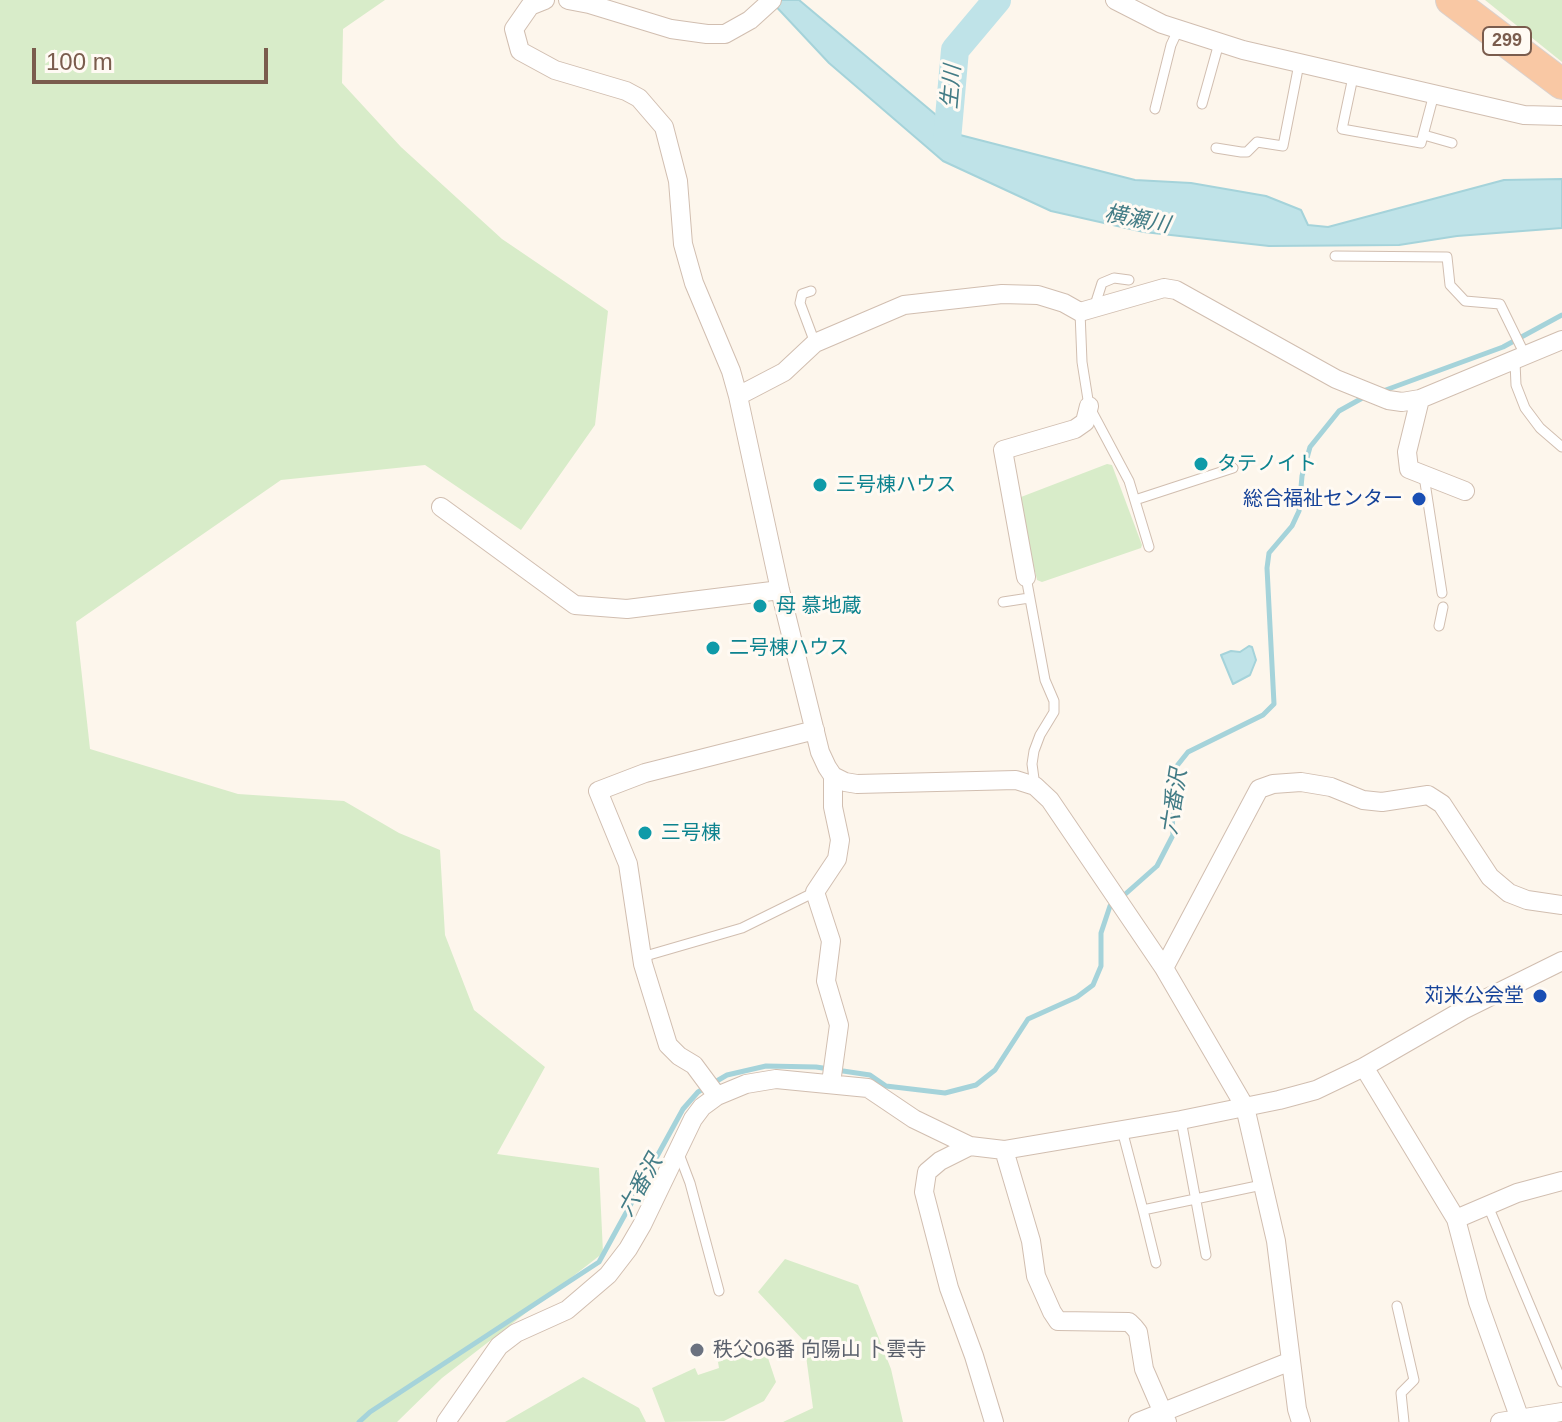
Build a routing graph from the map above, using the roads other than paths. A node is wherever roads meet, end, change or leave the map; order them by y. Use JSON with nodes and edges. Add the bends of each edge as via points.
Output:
{"nodes":[{"id":1,"x":545,"y":0,"type":"edge"},
{"id":2,"x":568,"y":0,"type":"edge"},
{"id":3,"x":1115,"y":0,"type":"edge"},
{"id":4,"x":1451,"y":0,"type":"edge"},
{"id":5,"x":768,"y":4,"type":"edge"},
{"id":6,"x":1178,"y":30,"type":"junction"},
{"id":7,"x":1219,"y":43,"type":"junction"},
{"id":8,"x":1299,"y":64,"type":"junction"},
{"id":9,"x":1353,"y":77,"type":"junction"},
{"id":10,"x":1562,"y":84,"type":"edge"},
{"id":11,"x":1434,"y":94,"type":"junction"},
{"id":12,"x":1202,"y":104,"type":"dead end"},
{"id":13,"x":1155,"y":109,"type":"dead end"},
{"id":14,"x":1562,"y":116,"type":"edge"},
{"id":15,"x":1424,"y":135,"type":"junction"},
{"id":16,"x":1284,"y":142,"type":"junction"},
{"id":17,"x":1452,"y":143,"type":"dead end"},
{"id":18,"x":1296,"y":146,"type":"dead end"},
{"id":19,"x":1216,"y":148,"type":"dead end"},
{"id":20,"x":1335,"y":256,"type":"dead end"},
{"id":21,"x":1129,"y":280,"type":"dead end"},
{"id":22,"x":811,"y":291,"type":"dead end"},
{"id":23,"x":1087,"y":310,"type":"junction"},
{"id":24,"x":1562,"y":340,"type":"edge"},
{"id":25,"x":815,"y":343,"type":"junction"},
{"id":26,"x":1520,"y":359,"type":"junction"},
{"id":27,"x":738,"y":396,"type":"junction"},
{"id":28,"x":1420,"y":399,"type":"junction"},
{"id":29,"x":1089,"y":406,"type":"junction"},
{"id":30,"x":1562,"y":447,"type":"edge"},
{"id":31,"x":1233,"y":468,"type":"dead end"},
{"id":32,"x":1424,"y":476,"type":"junction"},
{"id":33,"x":1465,"y":491,"type":"dead end"},
{"id":34,"x":1135,"y":500,"type":"junction"},
{"id":35,"x":441,"y":507,"type":"dead end"},
{"id":36,"x":1149,"y":547,"type":"dead end"},
{"id":37,"x":1026,"y":577,"type":"joint"},
{"id":38,"x":780,"y":590,"type":"junction"},
{"id":39,"x":1442,"y":593,"type":"dead end"},
{"id":40,"x":1029,"y":598,"type":"junction"},
{"id":41,"x":1003,"y":602,"type":"dead end"},
{"id":42,"x":1443,"y":607,"type":"dead end"},
{"id":43,"x":1439,"y":626,"type":"dead end"},
{"id":44,"x":815,"y":730,"type":"junction"},
{"id":45,"x":833,"y":776,"type":"junction"},
{"id":46,"x":1035,"y":786,"type":"junction"},
{"id":47,"x":815,"y":892,"type":"junction"},
{"id":48,"x":1562,"y":905,"type":"edge"},
{"id":49,"x":642,"y":957,"type":"junction"},
{"id":50,"x":1562,"y":961,"type":"edge"},
{"id":51,"x":1164,"y":968,"type":"junction"},
{"id":52,"x":1364,"y":1067,"type":"junction"},
{"id":53,"x":833,"y":1073,"type":"junction"},
{"id":54,"x":717,"y":1096,"type":"junction"},
{"id":55,"x":1245,"y":1107,"type":"junction"},
{"id":56,"x":1181,"y":1120,"type":"junction"},
{"id":57,"x":1122,"y":1130,"type":"junction"},
{"id":58,"x":970,"y":1146,"type":"junction"},
{"id":59,"x":1004,"y":1150,"type":"junction"},
{"id":60,"x":678,"y":1151,"type":"junction"},
{"id":61,"x":1562,"y":1181,"type":"edge"},
{"id":62,"x":1262,"y":1185,"type":"junction"},
{"id":63,"x":1196,"y":1199,"type":"junction"},
{"id":64,"x":1488,"y":1206,"type":"junction"},
{"id":65,"x":1143,"y":1210,"type":"junction"},
{"id":66,"x":1456,"y":1219,"type":"junction"},
{"id":67,"x":1206,"y":1255,"type":"dead end"},
{"id":68,"x":1156,"y":1263,"type":"dead end"},
{"id":69,"x":719,"y":1291,"type":"dead end"},
{"id":70,"x":1397,"y":1306,"type":"dead end"},
{"id":71,"x":1291,"y":1361,"type":"junction"},
{"id":72,"x":1562,"y":1382,"type":"edge"},
{"id":73,"x":1562,"y":1412,"type":"edge"},
{"id":74,"x":1165,"y":1417,"type":"edge"},
{"id":75,"x":1521,"y":1420,"type":"edge"},
{"id":76,"x":446,"y":1422,"type":"edge"},
{"id":77,"x":994,"y":1422,"type":"edge"},
{"id":78,"x":1138,"y":1422,"type":"edge"},
{"id":79,"x":1301,"y":1422,"type":"edge"},
{"id":80,"x":1404,"y":1422,"type":"edge"},
{"id":81,"x":1500,"y":1422,"type":"edge"}],
"edges":[{"from":1,"to":27,"type":"street","via":[[530,6],[514,29],[520,51],[555,70],[626,91],[664,127],[678,181],[683,244]]},
{"from":2,"to":5,"type":"street","via":[[707,34],[725,34]]},
{"from":3,"to":6,"type":"street"},
{"from":4,"to":10,"type":"highway","number":"299"},
{"from":6,"to":7,"type":"street"},
{"from":6,"to":13,"type":"lane"},
{"from":7,"to":8,"type":"street"},
{"from":7,"to":12,"type":"lane"},
{"from":8,"to":9,"type":"street"},
{"from":8,"to":16,"type":"lane"},
{"from":9,"to":11,"type":"street"},
{"from":9,"to":15,"type":"lane","via":[[1342,129],[1421,143]]},
{"from":11,"to":14,"type":"street","via":[[1524,115]]},
{"from":11,"to":15,"type":"lane"},
{"from":15,"to":17,"type":"lane"},
{"from":16,"to":18,"type":"lane"},
{"from":16,"to":19,"type":"lane","via":[[1257,142],[1247,152]]},
{"from":20,"to":26,"type":"lane","via":[[1447,257],[1450,285],[1465,301],[1500,304]]},
{"from":21,"to":23,"type":"lane","via":[[1102,283]]},
{"from":22,"to":25,"type":"lane","via":[[802,294],[800,303]]},
{"from":23,"to":25,"type":"street","via":[[1038,295],[967,297],[904,305]]},
{"from":23,"to":28,"type":"street","via":[[1164,288],[1176,290],[1354,387],[1388,400]]},
{"from":23,"to":29,"type":"lane","via":[[1082,362]]},
{"from":24,"to":26,"type":"street"},
{"from":25,"to":27,"type":"street","via":[[784,372]]},
{"from":26,"to":28,"type":"street"},
{"from":26,"to":30,"type":"lane","via":[[1516,385],[1525,408]]},
{"from":27,"to":38,"type":"street"},
{"from":28,"to":32,"type":"street","via":[[1406,459],[1409,469]]},
{"from":29,"to":34,"type":"lane"},
{"from":29,"to":37,"type":"street","via":[[1085,422],[1075,429],[1003,450]]},
{"from":31,"to":34,"type":"lane"},
{"from":32,"to":33,"type":"street"},
{"from":32,"to":39,"type":"lane"},
{"from":34,"to":36,"type":"lane"},
{"from":35,"to":38,"type":"street","via":[[575,605],[627,609]]},
{"from":37,"to":40,"type":"lane"},
{"from":38,"to":44,"type":"street"},
{"from":40,"to":41,"type":"lane"},
{"from":40,"to":46,"type":"lane","via":[[1054,701],[1054,712],[1034,751]]},
{"from":42,"to":43,"type":"lane"},
{"from":44,"to":45,"type":"street"},
{"from":44,"to":49,"type":"street","via":[[645,773],[598,791],[628,864]]},
{"from":45,"to":46,"type":"street","via":[[857,784],[1016,780]]},
{"from":45,"to":47,"type":"street","via":[[840,840],[837,859]]},
{"from":46,"to":51,"type":"street","via":[[1050,800]]},
{"from":47,"to":49,"type":"lane","via":[[742,928]]},
{"from":47,"to":53,"type":"street","via":[[831,941],[826,981],[839,1025]]},
{"from":48,"to":51,"type":"street","via":[[1509,893],[1490,877],[1442,804],[1428,795],[1382,802],[1301,782],[1273,784],[1259,789]]},
{"from":49,"to":54,"type":"street","via":[[668,1045],[694,1065]]},
{"from":50,"to":52,"type":"street"},
{"from":51,"to":55,"type":"street"},
{"from":52,"to":55,"type":"street","via":[[1316,1090]]},
{"from":52,"to":66,"type":"street"},
{"from":53,"to":54,"type":"street","via":[[746,1084]]},
{"from":53,"to":58,"type":"street"},
{"from":54,"to":60,"type":"street","via":[[693,1119]]},
{"from":55,"to":56,"type":"street"},
{"from":55,"to":62,"type":"street"},
{"from":56,"to":57,"type":"street"},
{"from":56,"to":63,"type":"lane"},
{"from":57,"to":59,"type":"street"},
{"from":57,"to":65,"type":"lane"},
{"from":58,"to":59,"type":"street"},
{"from":58,"to":77,"type":"street","via":[[927,1172],[924,1192],[949,1288]]},
{"from":59,"to":74,"type":"street","via":[[1036,1276],[1052,1312],[1058,1321],[1129,1322],[1138,1332],[1144,1369]]},
{"from":60,"to":69,"type":"lane"},
{"from":60,"to":76,"type":"street","via":[[642,1225],[608,1275],[567,1310],[499,1346]]},
{"from":61,"to":64,"type":"street"},
{"from":62,"to":63,"type":"lane"},
{"from":62,"to":71,"type":"street","via":[[1276,1241]]},
{"from":63,"to":65,"type":"lane"},
{"from":63,"to":67,"type":"lane"},
{"from":64,"to":66,"type":"street"},
{"from":64,"to":72,"type":"lane"},
{"from":65,"to":68,"type":"lane"},
{"from":66,"to":75,"type":"street","via":[[1478,1302]]},
{"from":70,"to":80,"type":"lane","via":[[1414,1380],[1401,1393]]},
{"from":71,"to":74,"type":"street"},
{"from":71,"to":79,"type":"street"},
{"from":73,"to":75,"type":"street"},
{"from":74,"to":78,"type":"street"},
{"from":75,"to":81,"type":"street"}]}
